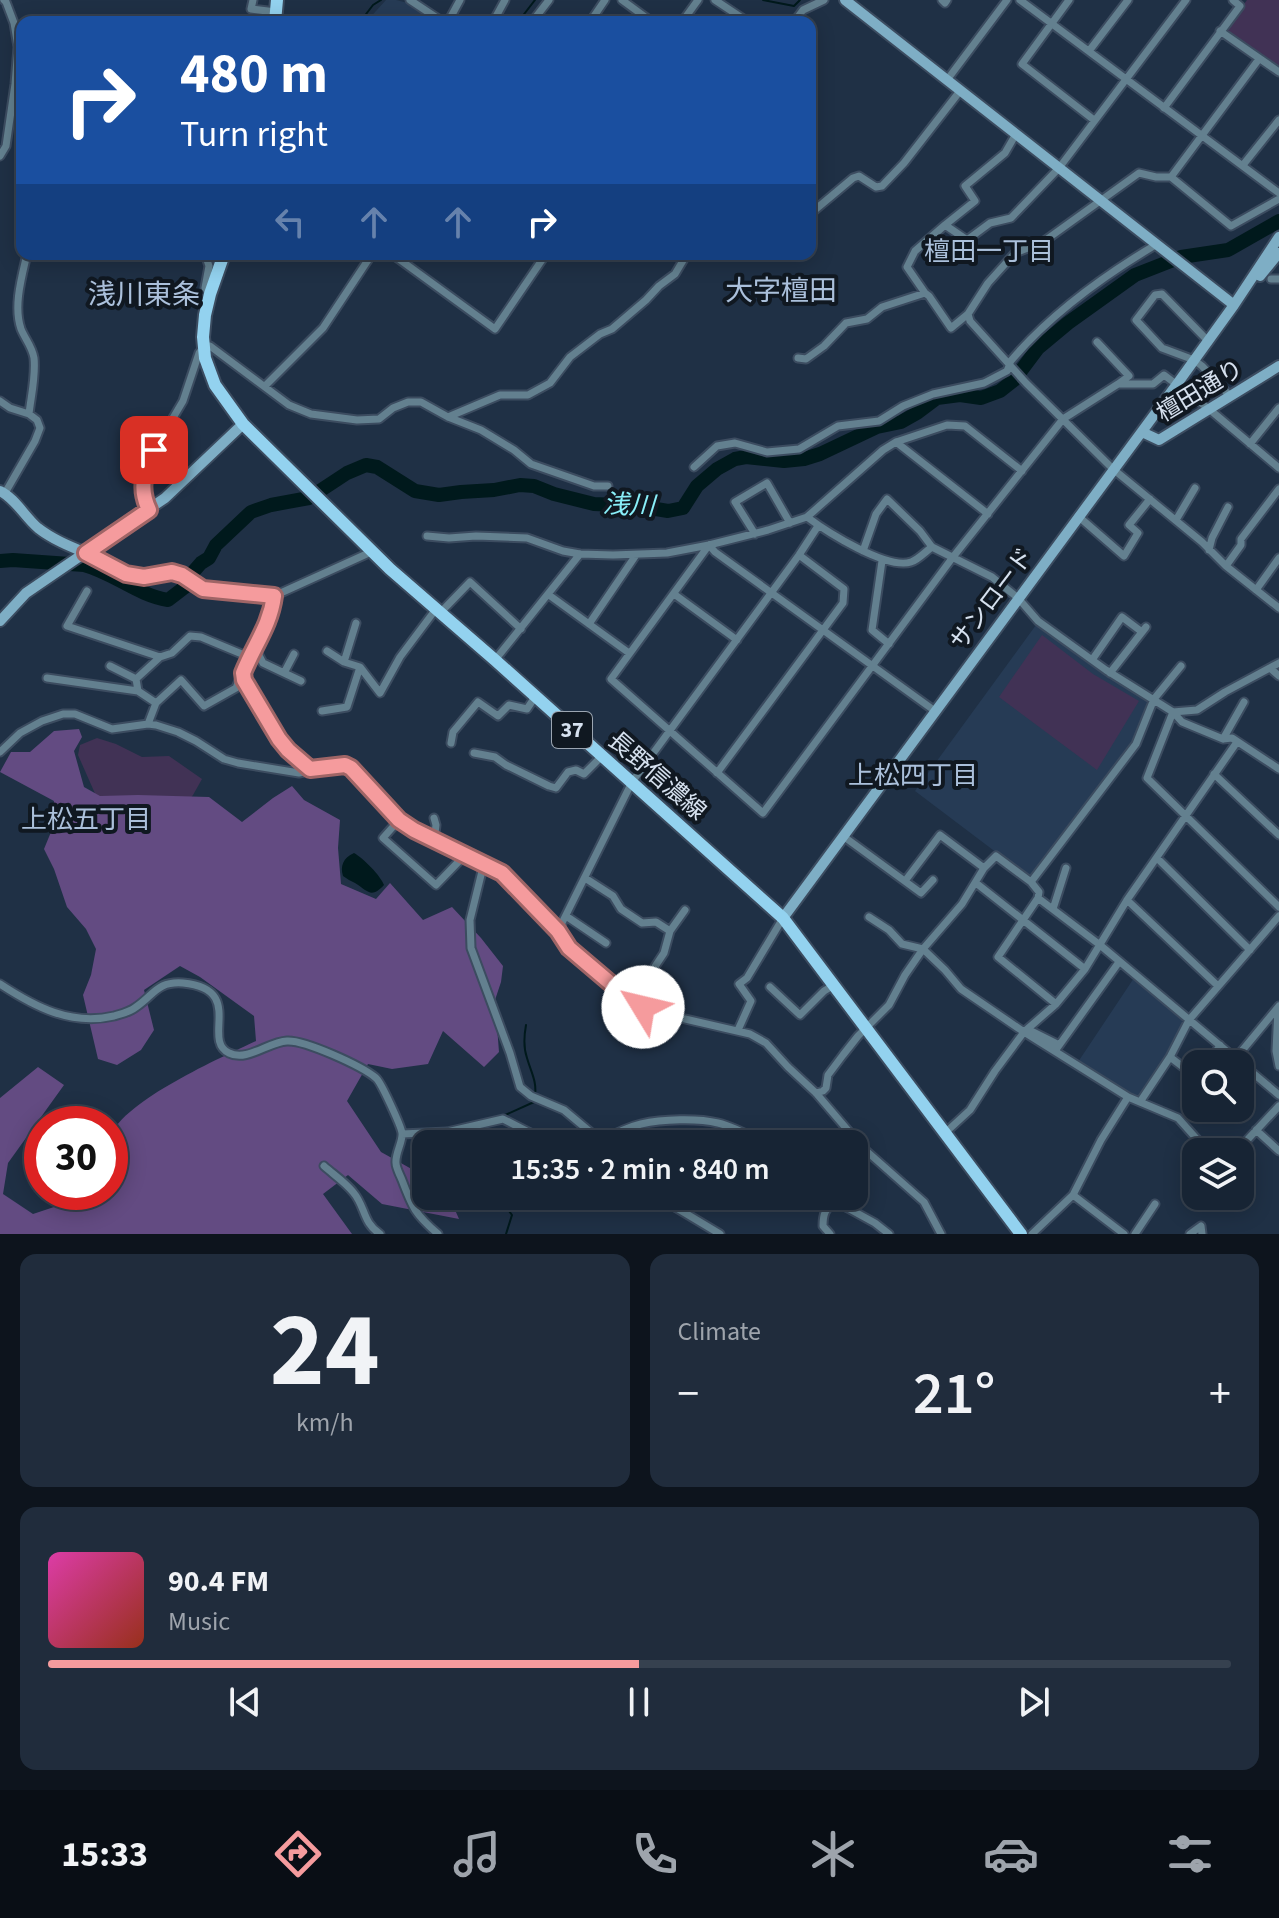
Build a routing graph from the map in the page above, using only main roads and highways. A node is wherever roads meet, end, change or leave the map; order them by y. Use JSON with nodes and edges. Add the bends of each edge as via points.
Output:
{"nodes":[{"id":1,"x":222,"y":260,"type":"edge"},
{"id":2,"x":1021,"y":1234,"type":"edge"}],
"edges":[{"from":1,"to":2,"type":"main road","name":"長野信濃線","number":"37","via":[[205,315],[204,347],[215,385],[243,424],[371,552],[783,918]]}]}
